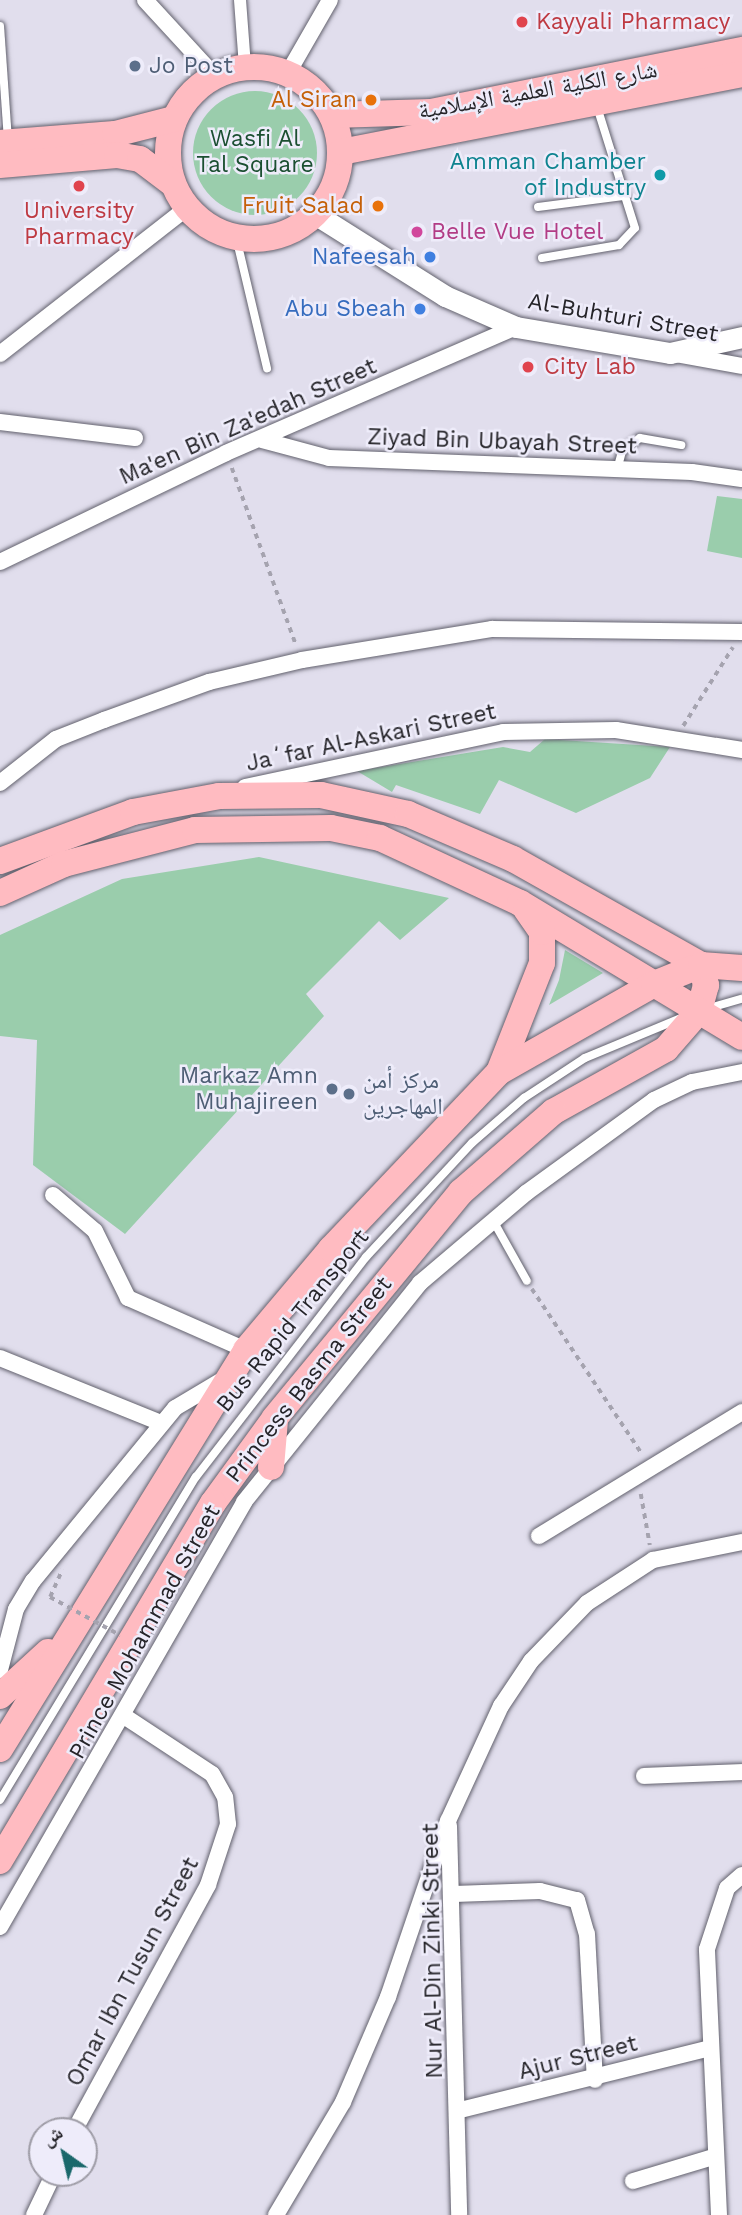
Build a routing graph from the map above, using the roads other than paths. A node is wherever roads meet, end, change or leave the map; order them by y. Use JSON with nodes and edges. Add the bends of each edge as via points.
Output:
{"nodes":[{"id":1,"x":145,"y":0,"type":"edge"},
{"id":2,"x":240,"y":0,"type":"edge"},
{"id":3,"x":330,"y":0,"type":"edge"},
{"id":4,"x":0,"y":26,"type":"edge"},
{"id":5,"x":742,"y":50,"type":"edge"},
{"id":6,"x":245,"y":67,"type":"junction"},
{"id":7,"x":288,"y":73,"type":"junction"},
{"id":8,"x":742,"y":74,"type":"edge"},
{"id":9,"x":215,"y":76,"type":"junction"},
{"id":10,"x":597,"y":104,"type":"junction"},
{"id":11,"x":332,"y":115,"type":"junction"},
{"id":12,"x":174,"y":119,"type":"junction"},
{"id":13,"x":3,"y":150,"type":"edge"},
{"id":14,"x":341,"y":152,"type":"junction"},
{"id":15,"x":173,"y":184,"type":"junction"},
{"id":16,"x":623,"y":197,"type":"junction"},
{"id":17,"x":538,"y":207,"type":"dead end"},
{"id":18,"x":187,"y":208,"type":"junction"},
{"id":19,"x":315,"y":214,"type":"junction"},
{"id":20,"x":236,"y":237,"type":"junction"},
{"id":21,"x":542,"y":258,"type":"dead end"},
{"id":22,"x":516,"y":327,"type":"junction"},
{"id":23,"x":742,"y":337,"type":"edge"},
{"id":24,"x":670,"y":352,"type":"junction"},
{"id":25,"x":0,"y":354,"type":"edge"},
{"id":26,"x":742,"y":366,"type":"edge"},
{"id":27,"x":268,"y":368,"type":"dead end"},
{"id":28,"x":0,"y":422,"type":"edge"},
{"id":29,"x":135,"y":438,"type":"dead end"},
{"id":30,"x":262,"y":440,"type":"junction"},
{"id":31,"x":681,"y":445,"type":"dead end"},
{"id":32,"x":617,"y":470,"type":"junction"},
{"id":33,"x":742,"y":480,"type":"edge"},
{"id":34,"x":0,"y":562,"type":"edge"},
{"id":35,"x":742,"y":633,"type":"edge"},
{"id":36,"x":742,"y":750,"type":"edge"},
{"id":37,"x":0,"y":783,"type":"edge"},
{"id":38,"x":219,"y":796,"type":"junction"},
{"id":39,"x":0,"y":862,"type":"edge"},
{"id":40,"x":0,"y":893,"type":"edge"},
{"id":41,"x":520,"y":902,"type":"junction"},
{"id":42,"x":742,"y":968,"type":"edge"},
{"id":43,"x":704,"y":975,"type":"junction"},
{"id":44,"x":654,"y":984,"type":"junction"},
{"id":45,"x":742,"y":999,"type":"edge"},
{"id":46,"x":699,"y":1011,"type":"junction"},
{"id":47,"x":742,"y":1037,"type":"edge"},
{"id":48,"x":499,"y":1072,"type":"junction"},
{"id":49,"x":742,"y":1072,"type":"edge"},
{"id":50,"x":53,"y":1195,"type":"dead end"},
{"id":51,"x":495,"y":1224,"type":"junction"},
{"id":52,"x":527,"y":1281,"type":"road end"},
{"id":53,"x":246,"y":1350,"type":"junction"},
{"id":54,"x":0,"y":1358,"type":"edge"},
{"id":55,"x":229,"y":1376,"type":"junction"},
{"id":56,"x":742,"y":1412,"type":"edge"},
{"id":57,"x":275,"y":1418,"type":"junction"},
{"id":58,"x":161,"y":1423,"type":"junction"},
{"id":59,"x":271,"y":1467,"type":"junction"},
{"id":60,"x":539,"y":1536,"type":"dead end"},
{"id":61,"x":742,"y":1542,"type":"edge"},
{"id":62,"x":70,"y":1632,"type":"junction"},
{"id":63,"x":5,"y":1643,"type":"edge"},
{"id":64,"x":0,"y":1670,"type":"edge"},
{"id":65,"x":0,"y":1696,"type":"edge"},
{"id":66,"x":124,"y":1716,"type":"junction"},
{"id":67,"x":0,"y":1749,"type":"edge"},
{"id":68,"x":742,"y":1772,"type":"edge"},
{"id":69,"x":644,"y":1776,"type":"dead end"},
{"id":70,"x":0,"y":1800,"type":"edge"},
{"id":71,"x":448,"y":1821,"type":"junction"},
{"id":72,"x":0,"y":1861,"type":"edge"},
{"id":73,"x":742,"y":1874,"type":"edge"},
{"id":74,"x":454,"y":1894,"type":"junction"},
{"id":75,"x":0,"y":1927,"type":"edge"},
{"id":76,"x":707,"y":2049,"type":"junction"},
{"id":77,"x":594,"y":2080,"type":"junction"},
{"id":78,"x":460,"y":2110,"type":"junction"},
{"id":79,"x":82,"y":2117,"type":"edge"},
{"id":80,"x":713,"y":2157,"type":"junction"},
{"id":81,"x":633,"y":2181,"type":"dead end"},
{"id":82,"x":47,"y":2187,"type":"edge"},
{"id":83,"x":34,"y":2215,"type":"edge"},
{"id":84,"x":276,"y":2215,"type":"edge"},
{"id":85,"x":459,"y":2215,"type":"edge"},
{"id":86,"x":719,"y":2215,"type":"edge"}],
"edges":[{"from":1,"to":9,"type":"street"},
{"from":2,"to":6,"type":"street"},
{"from":3,"to":7,"type":"street"},
{"from":4,"to":13,"type":"lane"},
{"from":5,"to":11,"type":"main road","name":"شارع الكلية العلمية الإسلامية","via":[[431,112]]},
{"from":6,"to":7,"type":"main road"},
{"from":6,"to":9,"type":"main road"},
{"from":7,"to":11,"type":"main road","via":[[314,90]]},
{"from":8,"to":10,"type":"main road","name":"شارع الكلية العلمية الإسلامية"},
{"from":9,"to":12,"type":"main road"},
{"from":10,"to":14,"type":"main road","name":"شارع الكلية العلمية الإسلامية"},
{"from":10,"to":16,"type":"lane"},
{"from":11,"to":14,"type":"main road"},
{"from":12,"to":13,"type":"main road","via":[[115,134]]},
{"from":12,"to":15,"type":"main road","via":[[168,151]]},
{"from":13,"to":15,"type":"main road","via":[[140,159]]},
{"from":14,"to":19,"type":"main road","via":[[338,175]]},
{"from":15,"to":18,"type":"main road"},
{"from":16,"to":17,"type":"lane"},
{"from":16,"to":21,"type":"lane","via":[[635,228],[619,245]]},
{"from":18,"to":20,"type":"main road"},
{"from":18,"to":25,"type":"street"},
{"from":19,"to":20,"type":"main road","via":[[278,236]]},
{"from":19,"to":22,"type":"street","name":"Al-Buhturi Street","via":[[445,296]]},
{"from":20,"to":27,"type":"lane"},
{"from":22,"to":24,"type":"street","name":"Al-Buhturi Street"},
{"from":22,"to":30,"type":"street","name":"Ma'en Bin Za'edah Street"},
{"from":23,"to":24,"type":"street"},
{"from":24,"to":26,"type":"street","name":"Al-Buhturi Street"},
{"from":28,"to":29,"type":"street"},
{"from":30,"to":32,"type":"street","name":"Ziyad Bin Ubayah Street","via":[[329,458]]},
{"from":30,"to":34,"type":"street","name":"Ma'en Bin Za'edah Street"},
{"from":31,"to":32,"type":"lane","via":[[640,438],[622,451]]},
{"from":32,"to":33,"type":"street","name":"Ziyad Bin Ubayah Street"},
{"from":35,"to":37,"type":"street","via":[[492,629],[302,660],[209,682],[104,720],[36,751]]},
{"from":36,"to":38,"type":"street","name":"Jaʻfar Al-Askari Street","via":[[676,736],[581,729],[503,732],[302,772]]},
{"from":38,"to":39,"type":"main road","via":[[132,812]]},
{"from":38,"to":43,"type":"main road","via":[[321,795],[408,814],[513,859]]},
{"from":40,"to":41,"type":"main road","via":[[64,864],[136,844],[195,830],[270,824],[380,838]]},
{"from":41,"to":44,"type":"main road"},
{"from":41,"to":48,"type":"main road","via":[[542,932],[543,954]]},
{"from":42,"to":43,"type":"main road"},
{"from":43,"to":44,"type":"main road"},
{"from":43,"to":46,"type":"main road","name":"Princess Basma Street"},
{"from":44,"to":46,"type":"main road"},
{"from":44,"to":48,"type":"main road"},
{"from":45,"to":46,"type":"lane","name":"Bus Rapid Transport"},
{"from":46,"to":47,"type":"main road"},
{"from":46,"to":57,"type":"main road","name":"Princess Basma Street","via":[[666,1049],[553,1112],[461,1192]]},
{"from":46,"to":70,"type":"lane","name":"Bus Rapid Transport","via":[[585,1058],[523,1098],[472,1143],[366,1257],[196,1477]]},
{"from":48,"to":53,"type":"main road","via":[[331,1249]]},
{"from":49,"to":51,"type":"street","name":"Prince Mohammad Street","via":[[692,1082],[654,1100]]},
{"from":50,"to":53,"type":"street","via":[[95,1231],[128,1298]]},
{"from":51,"to":52,"type":"lane"},
{"from":51,"to":59,"type":"street","name":"Prince Mohammad Street","via":[[420,1283]]},
{"from":53,"to":55,"type":"main road"},
{"from":54,"to":58,"type":"street"},
{"from":55,"to":58,"type":"street","via":[[195,1392]]},
{"from":55,"to":62,"type":"main road"},
{"from":56,"to":60,"type":"street"},
{"from":57,"to":59,"type":"main road"},
{"from":57,"to":72,"type":"main road","name":"Princess Basma Street","via":[[213,1503]]},
{"from":58,"to":63,"type":"street","via":[[33,1581]]},
{"from":59,"to":66,"type":"street","name":"Prince Mohammad Street","via":[[221,1539]]},
{"from":61,"to":71,"type":"street","name":"Nur Al-Din Zinki Street","via":[[653,1560],[587,1603],[531,1661],[501,1706]]},
{"from":62,"to":65,"type":"main road"},
{"from":62,"to":67,"type":"main road"},
{"from":63,"to":64,"type":"street"},
{"from":66,"to":75,"type":"street","name":"Prince Mohammad Street"},
{"from":66,"to":79,"type":"street","name":"Omar Ibn Tusun Street","via":[[212,1774],[225,1797],[228,1824],[208,1885]]},
{"from":68,"to":69,"type":"street"},
{"from":71,"to":74,"type":"street","name":"Nur Al-Din Zinki Street"},
{"from":71,"to":84,"type":"street","via":[[388,1997],[343,2102]]},
{"from":73,"to":76,"type":"street","via":[[727,1888],[707,1949]]},
{"from":74,"to":77,"type":"street","via":[[540,1891],[577,1900],[587,1934]]},
{"from":74,"to":78,"type":"street","name":"Nur Al-Din Zinki Street"},
{"from":76,"to":77,"type":"street","name":"Ajur Street"},
{"from":76,"to":80,"type":"street"},
{"from":77,"to":78,"type":"street","name":"Ajur Street"},
{"from":78,"to":85,"type":"street","name":"Nur Al-Din Zinki Street"},
{"from":80,"to":81,"type":"street"},
{"from":80,"to":86,"type":"street"},
{"from":82,"to":83,"type":"street"}]}
